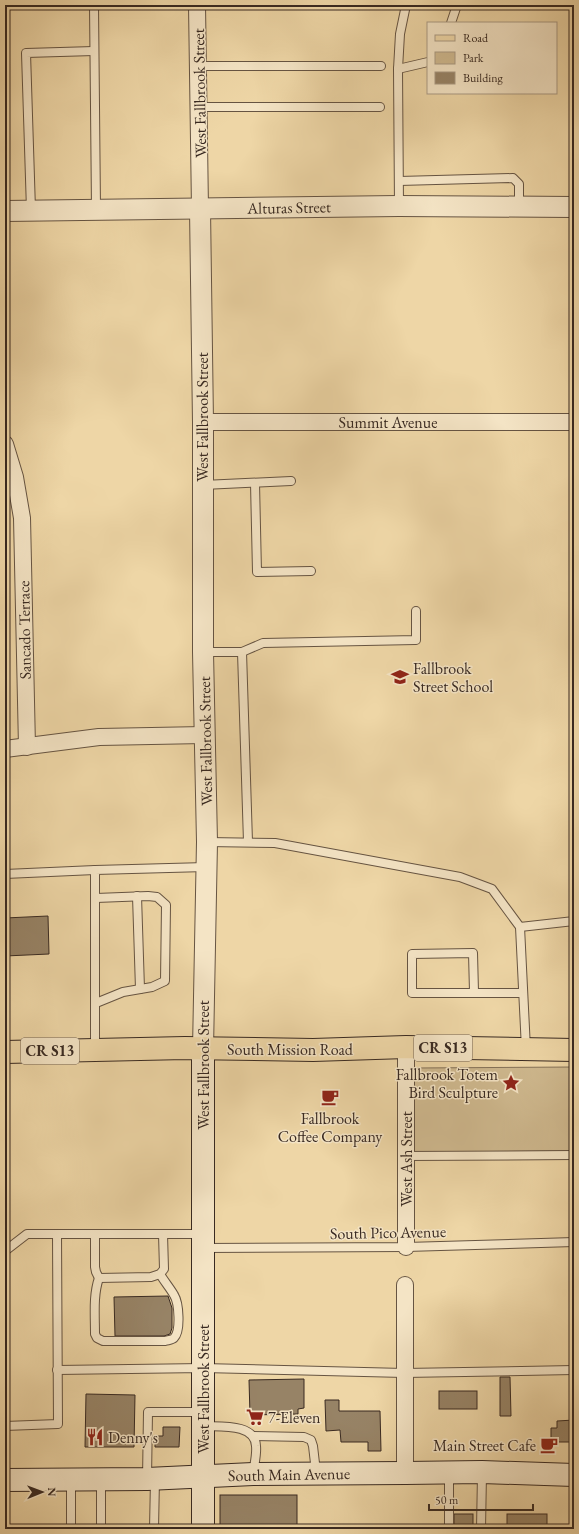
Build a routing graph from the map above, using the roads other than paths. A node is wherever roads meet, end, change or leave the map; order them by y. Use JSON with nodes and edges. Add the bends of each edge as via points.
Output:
{"nodes":[{"id":1,"x":94,"y":5,"type":"edge"},
{"id":2,"x":197,"y":5,"type":"edge"},
{"id":3,"x":406,"y":5,"type":"edge"},
{"id":4,"x":457,"y":5,"type":"edge"},
{"id":5,"x":451,"y":22,"type":"edge"},
{"id":6,"x":94,"y":51,"type":"junction"},
{"id":7,"x":427,"y":62,"type":"edge"},
{"id":8,"x":199,"y":66,"type":"junction"},
{"id":9,"x":381,"y":66,"type":"dead end"},
{"id":10,"x":398,"y":69,"type":"junction"},
{"id":11,"x":380,"y":107,"type":"dead end"},
{"id":12,"x":199,"y":108,"type":"junction"},
{"id":13,"x":399,"y":181,"type":"junction"},
{"id":14,"x":399,"y":206,"type":"junction"},
{"id":15,"x":519,"y":207,"type":"junction"},
{"id":16,"x":574,"y":207,"type":"edge"},
{"id":17,"x":96,"y":209,"type":"junction"},
{"id":18,"x":200,"y":209,"type":"junction"},
{"id":19,"x":31,"y":210,"type":"junction"},
{"id":20,"x":5,"y":211,"type":"edge"},
{"id":21,"x":203,"y":422,"type":"junction"},
{"id":22,"x":574,"y":422,"type":"edge"},
{"id":23,"x":5,"y":444,"type":"edge"},
{"id":24,"x":291,"y":482,"type":"dead end"},
{"id":25,"x":255,"y":483,"type":"junction"},
{"id":26,"x":203,"y":485,"type":"junction"},
{"id":27,"x":311,"y":571,"type":"dead end"},
{"id":28,"x":416,"y":610,"type":"dead end"},
{"id":29,"x":203,"y":652,"type":"junction"},
{"id":30,"x":242,"y":652,"type":"junction"},
{"id":31,"x":204,"y":735,"type":"junction"},
{"id":32,"x":27,"y":747,"type":"junction"},
{"id":33,"x":5,"y":749,"type":"edge"},
{"id":34,"x":207,"y":842,"type":"junction"},
{"id":35,"x":248,"y":842,"type":"junction"},
{"id":36,"x":206,"y":868,"type":"junction"},
{"id":37,"x":96,"y":870,"type":"junction"},
{"id":38,"x":5,"y":874,"type":"edge"},
{"id":39,"x":137,"y":896,"type":"junction"},
{"id":40,"x":96,"y":898,"type":"junction"},
{"id":41,"x":574,"y":921,"type":"edge"},
{"id":42,"x":520,"y":927,"type":"junction"},
{"id":43,"x":140,"y":989,"type":"junction"},
{"id":44,"x":474,"y":992,"type":"junction"},
{"id":45,"x":523,"y":993,"type":"junction"},
{"id":46,"x":96,"y":1003,"type":"junction"},
{"id":47,"x":406,"y":1047,"type":"junction"},
{"id":48,"x":203,"y":1049,"type":"junction"},
{"id":49,"x":95,"y":1050,"type":"junction"},
{"id":50,"x":526,"y":1050,"type":"junction"},
{"id":51,"x":574,"y":1050,"type":"edge"},
{"id":52,"x":5,"y":1052,"type":"edge"},
{"id":53,"x":574,"y":1155,"type":"edge"},
{"id":54,"x":406,"y":1156,"type":"junction"},
{"id":55,"x":57,"y":1234,"type":"junction"},
{"id":56,"x":95,"y":1234,"type":"junction"},
{"id":57,"x":163,"y":1234,"type":"junction"},
{"id":58,"x":203,"y":1241,"type":"junction"},
{"id":59,"x":574,"y":1242,"type":"edge"},
{"id":60,"x":406,"y":1247,"type":"junction"},
{"id":61,"x":5,"y":1250,"type":"edge"},
{"id":62,"x":160,"y":1274,"type":"junction"},
{"id":63,"x":99,"y":1278,"type":"junction"},
{"id":64,"x":405,"y":1285,"type":"dead end"},
{"id":65,"x":203,"y":1368,"type":"junction"},
{"id":66,"x":57,"y":1370,"type":"junction"},
{"id":67,"x":574,"y":1370,"type":"edge"},
{"id":68,"x":404,"y":1373,"type":"junction"},
{"id":69,"x":203,"y":1419,"type":"junction"},
{"id":70,"x":5,"y":1426,"type":"edge"},
{"id":71,"x":253,"y":1436,"type":"junction"},
{"id":72,"x":449,"y":1472,"type":"junction"},
{"id":73,"x":482,"y":1472,"type":"junction"},
{"id":74,"x":405,"y":1473,"type":"junction"},
{"id":75,"x":253,"y":1474,"type":"junction"},
{"id":76,"x":316,"y":1474,"type":"junction"},
{"id":77,"x":574,"y":1475,"type":"edge"},
{"id":78,"x":202,"y":1477,"type":"junction"},
{"id":79,"x":71,"y":1479,"type":"junction"},
{"id":80,"x":101,"y":1479,"type":"junction"},
{"id":81,"x":151,"y":1479,"type":"junction"},
{"id":82,"x":5,"y":1480,"type":"edge"},
{"id":83,"x":71,"y":1529,"type":"edge"},
{"id":84,"x":101,"y":1529,"type":"edge"},
{"id":85,"x":154,"y":1529,"type":"edge"},
{"id":86,"x":203,"y":1529,"type":"edge"},
{"id":87,"x":449,"y":1529,"type":"edge"},
{"id":88,"x":481,"y":1529,"type":"edge"}],
"edges":[{"from":1,"to":6,"type":"lane"},
{"from":2,"to":8,"type":"street","name":"West Fallbrook Street"},
{"from":3,"to":10,"type":"lane","via":[[400,34]]},
{"from":4,"to":5,"type":"lane"},
{"from":6,"to":17,"type":"lane"},
{"from":6,"to":19,"type":"lane","via":[[26,53]]},
{"from":7,"to":10,"type":"lane"},
{"from":8,"to":9,"type":"lane"},
{"from":8,"to":12,"type":"street","name":"West Fallbrook Street"},
{"from":10,"to":13,"type":"lane"},
{"from":11,"to":12,"type":"lane"},
{"from":12,"to":18,"type":"street","name":"West Fallbrook Street"},
{"from":13,"to":14,"type":"lane"},
{"from":13,"to":15,"type":"lane","via":[[513,178],[519,184]]},
{"from":14,"to":15,"type":"street","name":"Alturas Street"},
{"from":14,"to":18,"type":"street","name":"Alturas Street"},
{"from":15,"to":16,"type":"street","name":"Alturas Street"},
{"from":17,"to":18,"type":"street","name":"Alturas Street"},
{"from":17,"to":19,"type":"street","name":"Alturas Street"},
{"from":18,"to":21,"type":"street","name":"West Fallbrook Street"},
{"from":19,"to":20,"type":"street","name":"Alturas Street"},
{"from":21,"to":22,"type":"street","name":"Summit Avenue"},
{"from":21,"to":26,"type":"street","name":"West Fallbrook Street"},
{"from":23,"to":32,"type":"street","name":"Sancado Terrace","via":[[15,477],[22,518]]},
{"from":24,"to":25,"type":"lane"},
{"from":25,"to":26,"type":"lane"},
{"from":25,"to":27,"type":"lane","via":[[257,572]]},
{"from":26,"to":29,"type":"street","name":"West Fallbrook Street"},
{"from":28,"to":30,"type":"lane","via":[[416,640],[263,643]]},
{"from":29,"to":30,"type":"lane"},
{"from":29,"to":31,"type":"street","name":"West Fallbrook Street"},
{"from":30,"to":35,"type":"lane"},
{"from":31,"to":32,"type":"street","via":[[99,737]]},
{"from":31,"to":34,"type":"street","name":"West Fallbrook Street"},
{"from":32,"to":33,"type":"street"},
{"from":34,"to":35,"type":"lane"},
{"from":34,"to":36,"type":"street","name":"West Fallbrook Street"},
{"from":35,"to":42,"type":"lane","via":[[275,843],[460,877],[492,889]]},
{"from":36,"to":37,"type":"lane"},
{"from":36,"to":48,"type":"street","name":"West Fallbrook Street"},
{"from":37,"to":38,"type":"lane"},
{"from":37,"to":40,"type":"lane"},
{"from":39,"to":40,"type":"lane"},
{"from":39,"to":43,"type":"lane"},
{"from":39,"to":43,"type":"lane","via":[[157,897],[166,905],[165,981]]},
{"from":40,"to":46,"type":"lane"},
{"from":41,"to":42,"type":"lane"},
{"from":42,"to":45,"type":"lane"},
{"from":43,"to":46,"type":"lane","via":[[123,992]]},
{"from":44,"to":44,"type":"lane","via":[[472,953],[412,954],[412,993]]},
{"from":44,"to":45,"type":"lane"},
{"from":45,"to":50,"type":"lane"},
{"from":46,"to":49,"type":"lane"},
{"from":47,"to":48,"type":"main road","name":"South Mission Road","number":"CR S13","via":[[313,1050]]},
{"from":47,"to":50,"type":"main road","name":"South Mission Road","number":"CR S13"},
{"from":47,"to":54,"type":"street","name":"West Ash Street"},
{"from":48,"to":49,"type":"main road","name":"South Mission Road","number":"CR S13"},
{"from":48,"to":58,"type":"main road","name":"West Fallbrook Street"},
{"from":49,"to":52,"type":"main road","name":"South Mission Road","number":"CR S13"},
{"from":50,"to":51,"type":"main road","name":"South Mission Road","number":"CR S13"},
{"from":53,"to":54,"type":"lane"},
{"from":54,"to":60,"type":"street","name":"West Ash Street"},
{"from":55,"to":56,"type":"lane","name":"South Pico Avenue"},
{"from":55,"to":61,"type":"lane","name":"South Pico Avenue","via":[[27,1234]]},
{"from":55,"to":66,"type":"lane"},
{"from":56,"to":57,"type":"lane","name":"South Pico Avenue"},
{"from":56,"to":63,"type":"lane","via":[[95,1267]]},
{"from":57,"to":58,"type":"lane","name":"South Pico Avenue"},
{"from":57,"to":62,"type":"lane","via":[[164,1269]]},
{"from":58,"to":60,"type":"lane","name":"South Pico Avenue"},
{"from":58,"to":65,"type":"main road","name":"West Fallbrook Street"},
{"from":59,"to":60,"type":"lane","name":"South Pico Avenue"},
{"from":62,"to":63,"type":"lane","via":[[151,1277]]},
{"from":62,"to":63,"type":"lane","via":[[177,1302],[176,1334],[165,1342],[103,1341],[97,1338],[95,1299]]},
{"from":64,"to":68,"type":"street"},
{"from":65,"to":66,"type":"lane"},
{"from":65,"to":68,"type":"lane"},
{"from":65,"to":69,"type":"main road","name":"West Fallbrook Street"},
{"from":66,"to":70,"type":"lane","via":[[58,1424]]},
{"from":67,"to":68,"type":"lane"},
{"from":68,"to":74,"type":"street"},
{"from":69,"to":71,"type":"lane","via":[[237,1428]]},
{"from":69,"to":78,"type":"main road","name":"West Fallbrook Street"},
{"from":69,"to":81,"type":"lane","via":[[148,1412]]},
{"from":71,"to":75,"type":"lane","via":[[256,1446]]},
{"from":71,"to":76,"type":"lane","via":[[304,1437],[311,1440]]},
{"from":72,"to":73,"type":"main road","name":"South Main Avenue"},
{"from":72,"to":74,"type":"main road","name":"South Main Avenue"},
{"from":72,"to":87,"type":"lane"},
{"from":73,"to":77,"type":"main road","name":"South Main Avenue"},
{"from":73,"to":88,"type":"lane"},
{"from":74,"to":76,"type":"main road","name":"South Main Avenue"},
{"from":75,"to":76,"type":"main road","name":"South Main Avenue"},
{"from":75,"to":78,"type":"main road","name":"South Main Avenue"},
{"from":78,"to":81,"type":"main road","name":"South Main Avenue"},
{"from":78,"to":86,"type":"main road","name":"West Fallbrook Street"},
{"from":79,"to":80,"type":"main road","name":"South Main Avenue"},
{"from":79,"to":82,"type":"main road","name":"South Main Avenue"},
{"from":79,"to":83,"type":"lane"},
{"from":80,"to":81,"type":"main road","name":"South Main Avenue"},
{"from":80,"to":84,"type":"lane"},
{"from":81,"to":85,"type":"lane"}]}
